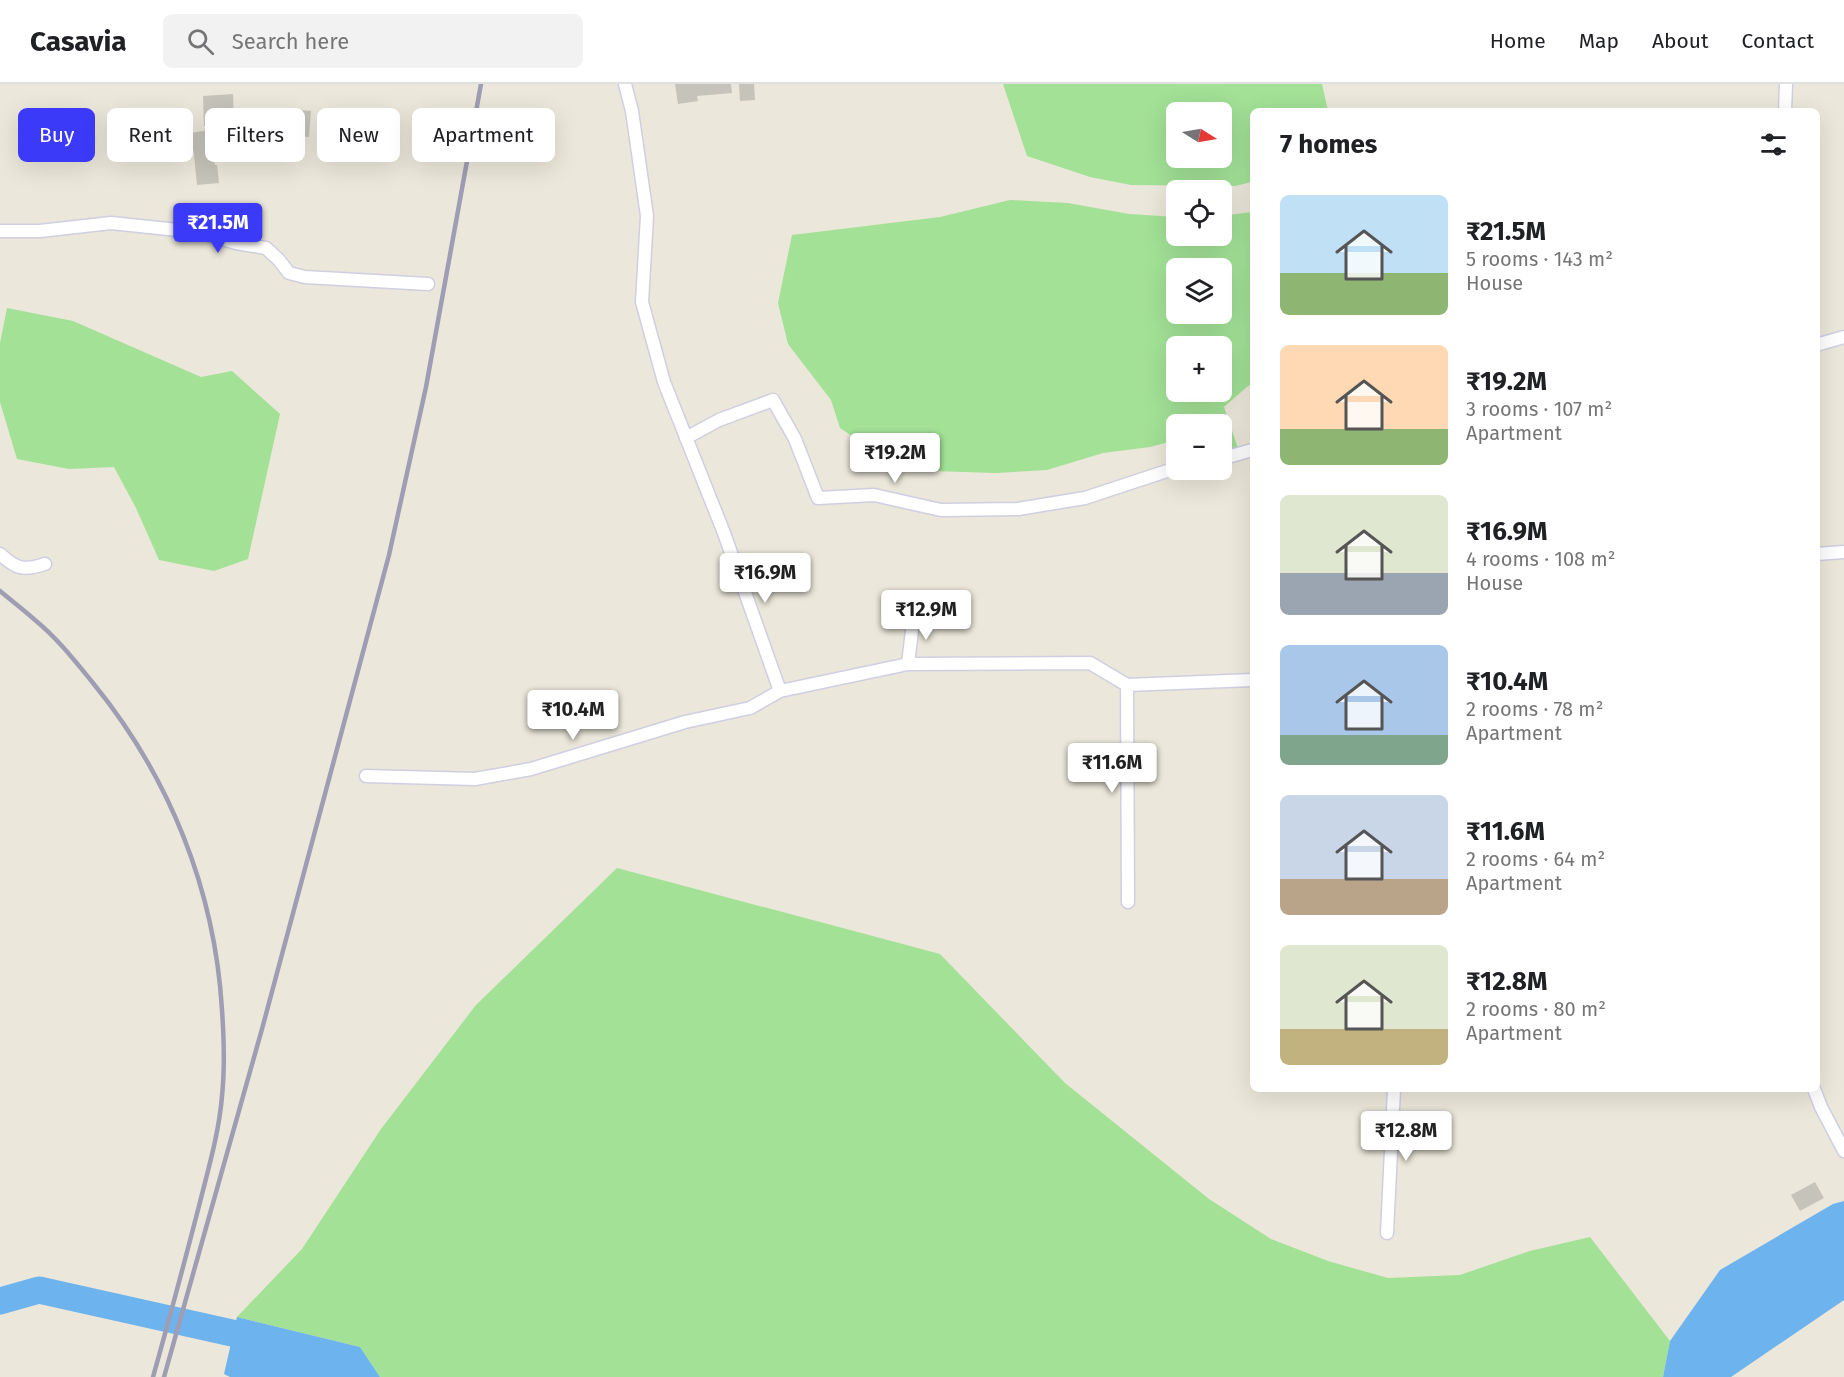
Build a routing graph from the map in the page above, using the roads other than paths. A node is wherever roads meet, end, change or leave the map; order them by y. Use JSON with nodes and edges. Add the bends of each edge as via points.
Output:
{"nodes":[{"id":1,"x":625,"y":84,"type":"edge"},
{"id":2,"x":1785,"y":84,"type":"edge"},
{"id":3,"x":1785,"y":108,"type":"edge"},
{"id":4,"x":0,"y":231,"type":"edge"},
{"id":5,"x":428,"y":284,"type":"dead end"},
{"id":6,"x":1844,"y":337,"type":"edge"},
{"id":7,"x":1820,"y":344,"type":"edge"},
{"id":8,"x":686,"y":438,"type":"junction"},
{"id":9,"x":1250,"y":451,"type":"edge"},
{"id":10,"x":1232,"y":456,"type":"edge"},
{"id":11,"x":1166,"y":471,"type":"edge"},
{"id":12,"x":1844,"y":552,"type":"edge"},
{"id":13,"x":0,"y":554,"type":"edge"},
{"id":14,"x":1820,"y":554,"type":"edge"},
{"id":15,"x":45,"y":564,"type":"dead end"},
{"id":16,"x":914,"y":614,"type":"dead end"},
{"id":17,"x":908,"y":664,"type":"junction"},
{"id":18,"x":1250,"y":680,"type":"edge"},
{"id":19,"x":1127,"y":685,"type":"junction"},
{"id":20,"x":780,"y":691,"type":"junction"},
{"id":21,"x":366,"y":776,"type":"dead end"},
{"id":22,"x":1128,"y":902,"type":"dead end"},
{"id":23,"x":1394,"y":1092,"type":"edge"},
{"id":24,"x":1815,"y":1092,"type":"edge"},
{"id":25,"x":1844,"y":1151,"type":"edge"},
{"id":26,"x":1387,"y":1233,"type":"dead end"}],
"edges":[{"from":1,"to":8,"type":"street","via":[[647,216],[642,302],[664,382]]},
{"from":2,"to":3,"type":"street"},
{"from":4,"to":5,"type":"street","via":[[111,223],[197,232],[266,248],[289,273],[305,277]]},
{"from":6,"to":7,"type":"street"},
{"from":8,"to":11,"type":"street","via":[[719,420],[773,400],[795,439],[818,498],[874,495],[941,510],[1018,509],[1085,498]]},
{"from":8,"to":20,"type":"street"},
{"from":9,"to":10,"type":"street"},
{"from":12,"to":14,"type":"street"},
{"from":13,"to":15,"type":"street","via":[[13,566],[31,569]]},
{"from":16,"to":17,"type":"street"},
{"from":17,"to":19,"type":"street","via":[[1090,663]]},
{"from":17,"to":20,"type":"street"},
{"from":18,"to":19,"type":"street"},
{"from":19,"to":22,"type":"street"},
{"from":20,"to":21,"type":"street","via":[[750,708],[686,722],[531,769],[475,779]]},
{"from":23,"to":26,"type":"street"},
{"from":24,"to":25,"type":"street"}]}
